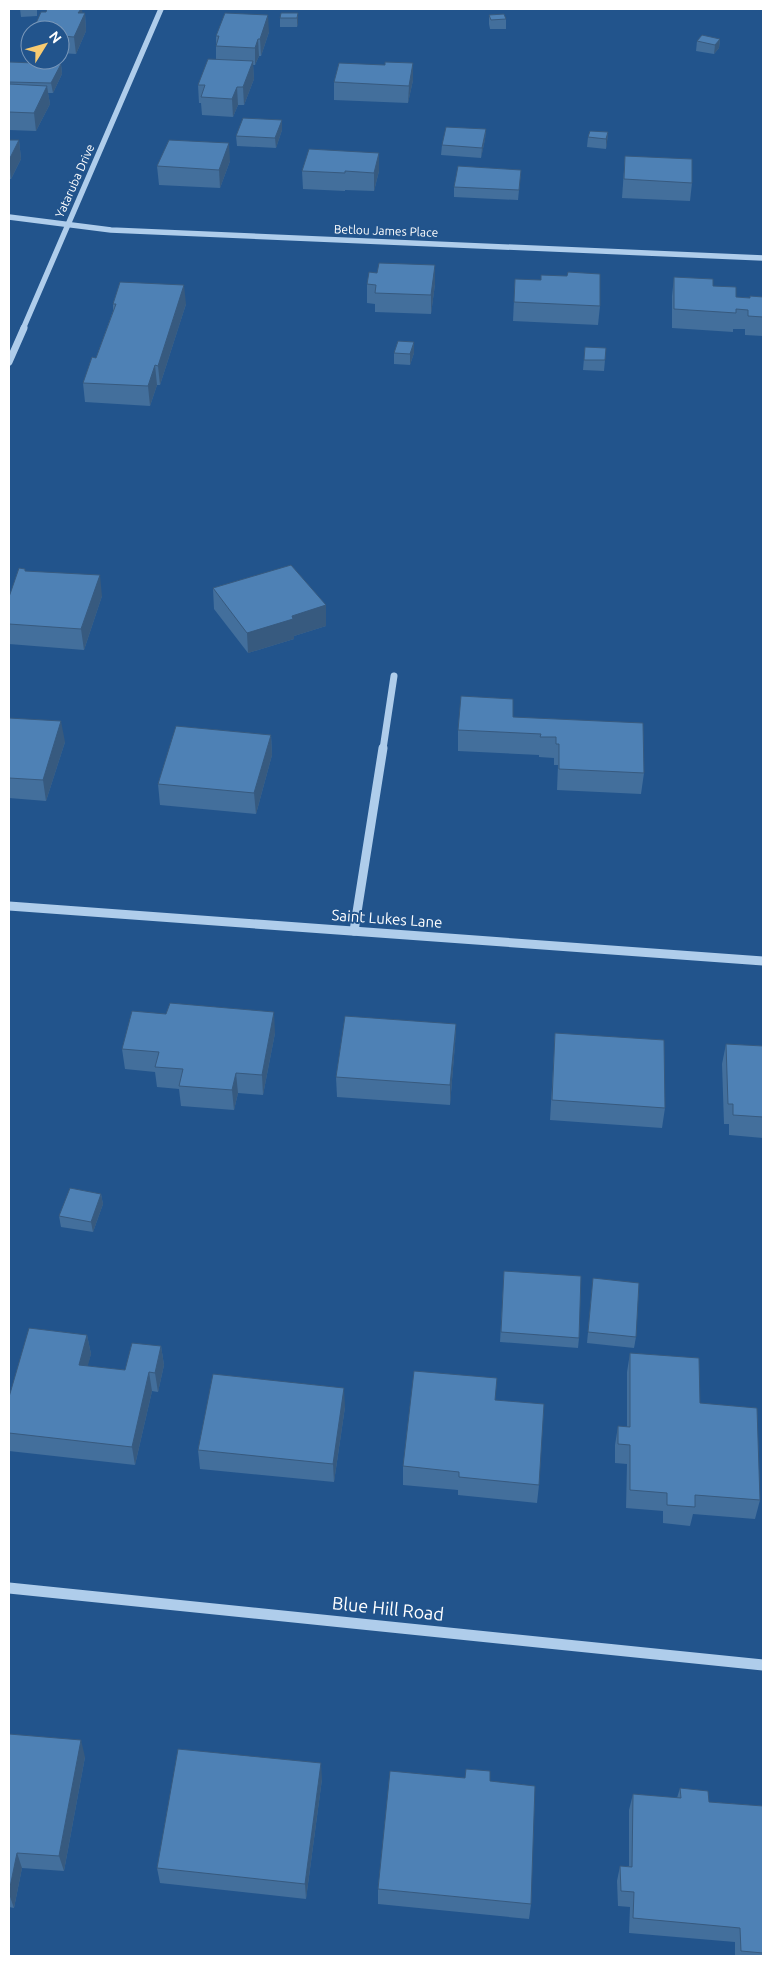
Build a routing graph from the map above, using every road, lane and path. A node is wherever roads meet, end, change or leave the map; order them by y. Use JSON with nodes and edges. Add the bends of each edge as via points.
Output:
{"nodes":[{"id":1,"x":162,"y":9,"type":"edge"},
{"id":2,"x":9,"y":217,"type":"edge"},
{"id":3,"x":67,"y":224,"type":"junction"},
{"id":4,"x":763,"y":258,"type":"edge"},
{"id":5,"x":9,"y":362,"type":"edge"},
{"id":6,"x":394,"y":676,"type":"dead end"},
{"id":7,"x":9,"y":906,"type":"edge"},
{"id":8,"x":354,"y":931,"type":"junction"},
{"id":9,"x":763,"y":961,"type":"edge"},
{"id":10,"x":9,"y":1588,"type":"edge"},
{"id":11,"x":763,"y":1665,"type":"edge"}],
"edges":[{"from":1,"to":3,"type":"street","name":"Yataruba Drive"},
{"from":2,"to":3,"type":"street","name":"Betlou James Place"},
{"from":3,"to":4,"type":"street","name":"Betlou James Place","via":[[111,230]]},
{"from":3,"to":5,"type":"street","name":"Yataruba Drive"},
{"from":6,"to":8,"type":"street"},
{"from":7,"to":8,"type":"street","name":"Saint Lukes Lane"},
{"from":8,"to":9,"type":"street","name":"Saint Lukes Lane"},
{"from":10,"to":11,"type":"street","name":"Blue Hill Road"}]}
